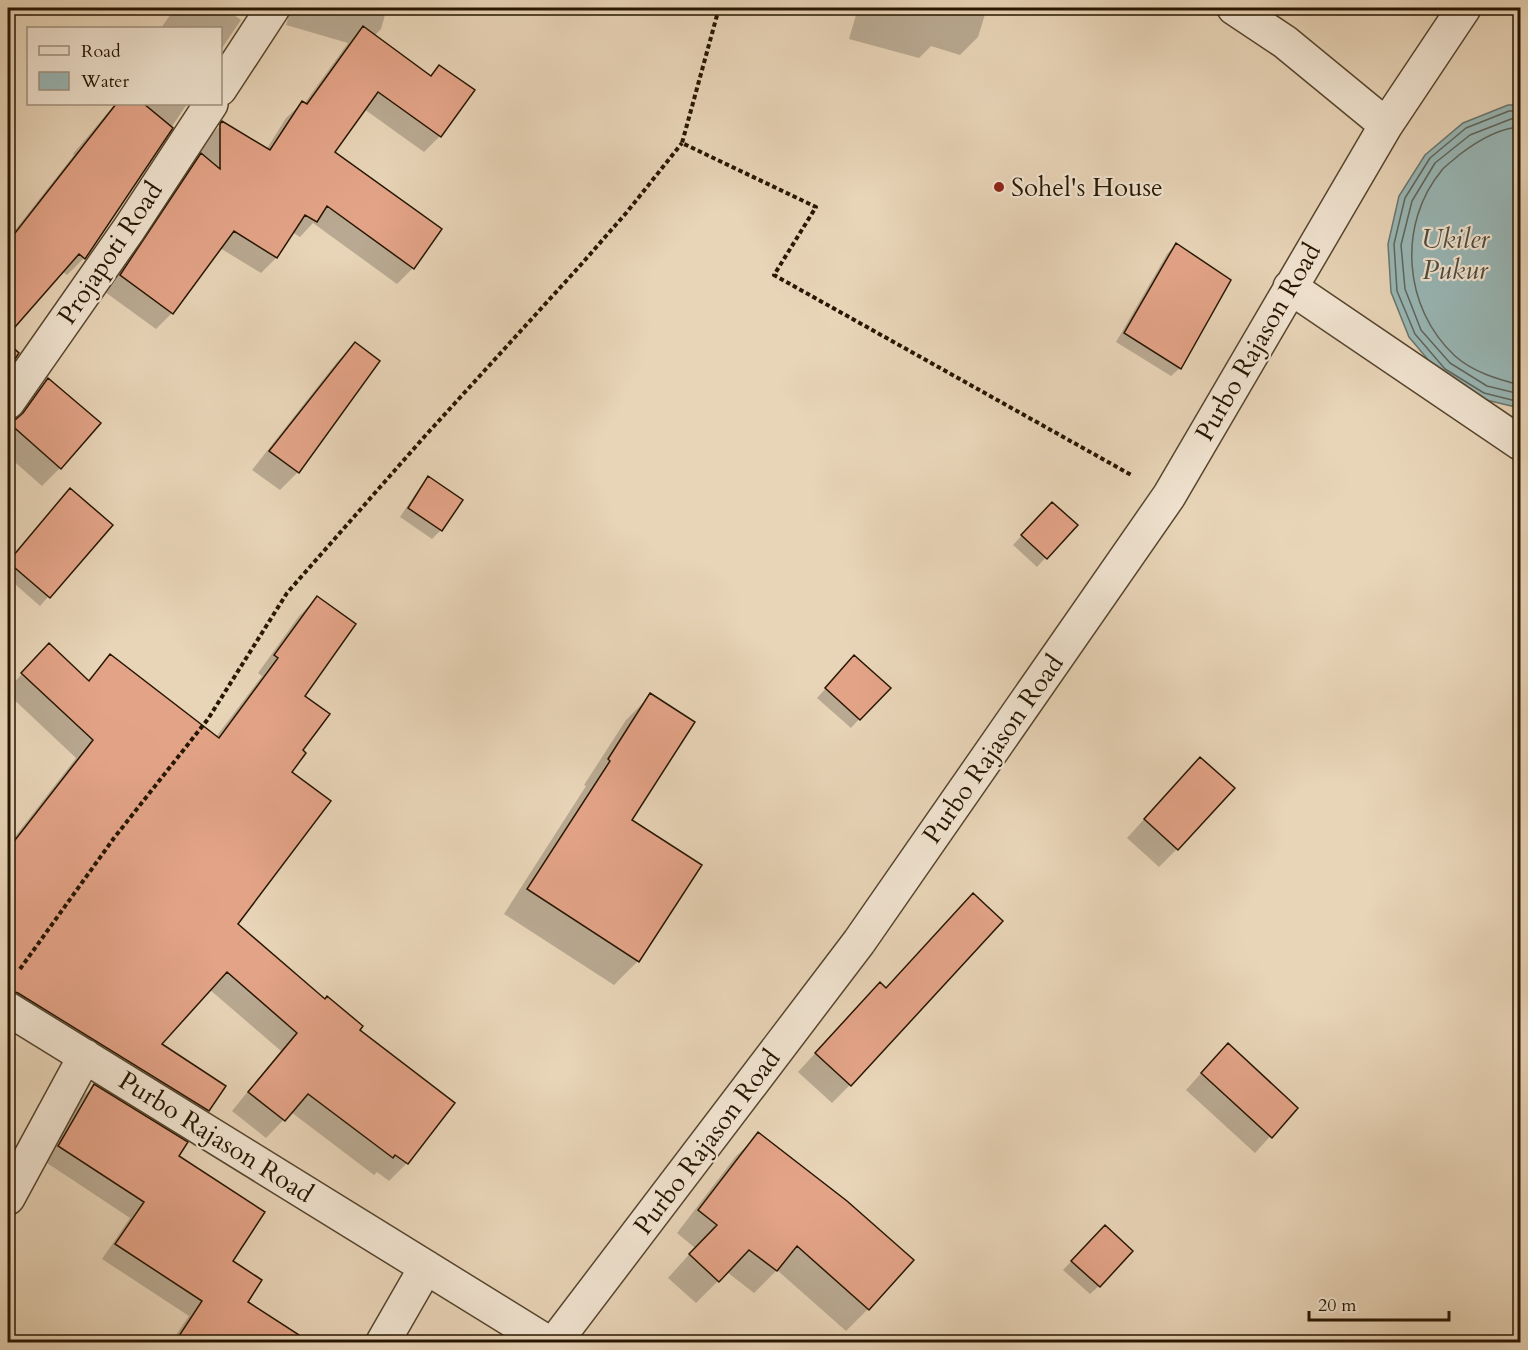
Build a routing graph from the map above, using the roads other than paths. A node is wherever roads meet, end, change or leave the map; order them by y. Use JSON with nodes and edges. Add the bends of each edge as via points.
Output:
{"nodes":[{"id":1,"x":273,"y":8,"type":"edge"},
{"id":2,"x":1234,"y":8,"type":"edge"},
{"id":3,"x":1464,"y":8,"type":"edge"},
{"id":4,"x":222,"y":86,"type":"edge"},
{"id":5,"x":210,"y":105,"type":"edge"},
{"id":6,"x":1386,"y":125,"type":"junction"},
{"id":7,"x":1290,"y":288,"type":"junction"},
{"id":8,"x":8,"y":402,"type":"edge"},
{"id":9,"x":1521,"y":443,"type":"edge"},
{"id":10,"x":11,"y":993,"type":"edge"},
{"id":11,"x":85,"y":1056,"type":"junction"},
{"id":12,"x":8,"y":1198,"type":"edge"},
{"id":13,"x":426,"y":1267,"type":"junction"},
{"id":14,"x":383,"y":1342,"type":"edge"},
{"id":15,"x":547,"y":1342,"type":"edge"},
{"id":16,"x":555,"y":1342,"type":"edge"}],
"edges":[{"from":1,"to":4,"type":"street"},
{"from":2,"to":6,"type":"street","via":[[1285,42]]},
{"from":3,"to":6,"type":"street","name":"Purbo Rajason Road"},
{"from":5,"to":8,"type":"street","name":"Projapoti Road"},
{"from":6,"to":7,"type":"street","name":"Purbo Rajason Road"},
{"from":7,"to":9,"type":"street"},
{"from":7,"to":16,"type":"street","name":"Purbo Rajason Road","via":[[1168,496],[859,942]]},
{"from":10,"to":11,"type":"street","name":"Purbo Rajason Road"},
{"from":11,"to":12,"type":"street"},
{"from":11,"to":13,"type":"street","name":"Purbo Rajason Road"},
{"from":13,"to":14,"type":"street"},
{"from":13,"to":15,"type":"street","name":"Purbo Rajason Road"}]}
